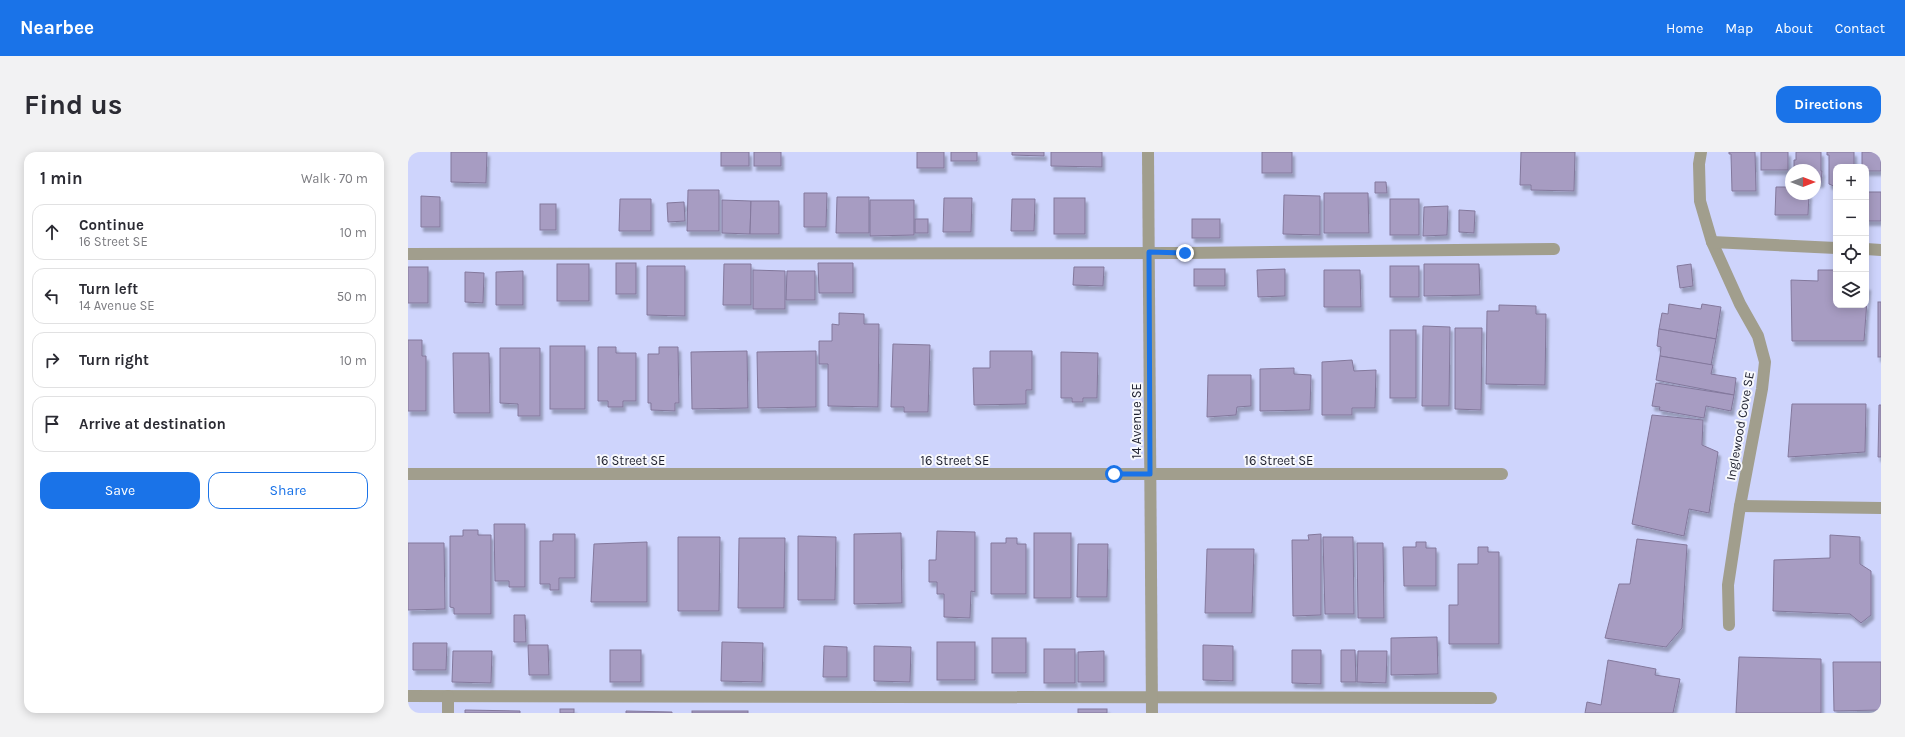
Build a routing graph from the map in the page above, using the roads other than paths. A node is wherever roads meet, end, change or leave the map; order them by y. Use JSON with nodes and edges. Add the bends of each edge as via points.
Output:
{"nodes":[{"id":1,"x":1148,"y":152,"type":"edge"},
{"id":2,"x":1701,"y":152,"type":"edge"},
{"id":3,"x":1712,"y":242,"type":"junction"},
{"id":4,"x":1833,"y":248,"type":"edge"},
{"id":5,"x":1554,"y":249,"type":"dead end"},
{"id":6,"x":1869,"y":249,"type":"edge"},
{"id":7,"x":1881,"y":250,"type":"edge"},
{"id":8,"x":1149,"y":252,"type":"junction"},
{"id":9,"x":408,"y":254,"type":"edge"},
{"id":10,"x":408,"y":474,"type":"edge"},
{"id":11,"x":1150,"y":474,"type":"junction"},
{"id":12,"x":1502,"y":474,"type":"dead end"},
{"id":13,"x":1740,"y":506,"type":"junction"},
{"id":14,"x":1881,"y":508,"type":"edge"},
{"id":15,"x":1729,"y":625,"type":"dead end"},
{"id":16,"x":408,"y":696,"type":"edge"},
{"id":17,"x":448,"y":696,"type":"junction"},
{"id":18,"x":1152,"y":698,"type":"junction"},
{"id":19,"x":1491,"y":698,"type":"dead end"},
{"id":20,"x":448,"y":713,"type":"edge"},
{"id":21,"x":1152,"y":713,"type":"edge"}],
"edges":[{"from":1,"to":8,"type":"street","name":"14 Avenue SE"},
{"from":2,"to":3,"type":"street","name":"Inglewood Cove SE","via":[[1700,202]]},
{"from":3,"to":4,"type":"street"},
{"from":3,"to":13,"type":"street","name":"Inglewood Cove SE","via":[[1740,304],[1758,336],[1765,362]]},
{"from":5,"to":8,"type":"street"},
{"from":6,"to":7,"type":"street"},
{"from":8,"to":9,"type":"street"},
{"from":8,"to":11,"type":"street","name":"14 Avenue SE"},
{"from":10,"to":11,"type":"street","name":"16 Street SE"},
{"from":11,"to":12,"type":"street","name":"16 Street SE"},
{"from":11,"to":18,"type":"street","name":"14 Avenue SE"},
{"from":13,"to":14,"type":"street"},
{"from":13,"to":15,"type":"street","name":"Inglewood Cove SE","via":[[1728,585]]},
{"from":16,"to":17,"type":"street"},
{"from":17,"to":18,"type":"street"},
{"from":17,"to":20,"type":"street"},
{"from":18,"to":19,"type":"street"},
{"from":18,"to":21,"type":"street","name":"14 Avenue SE"}]}
